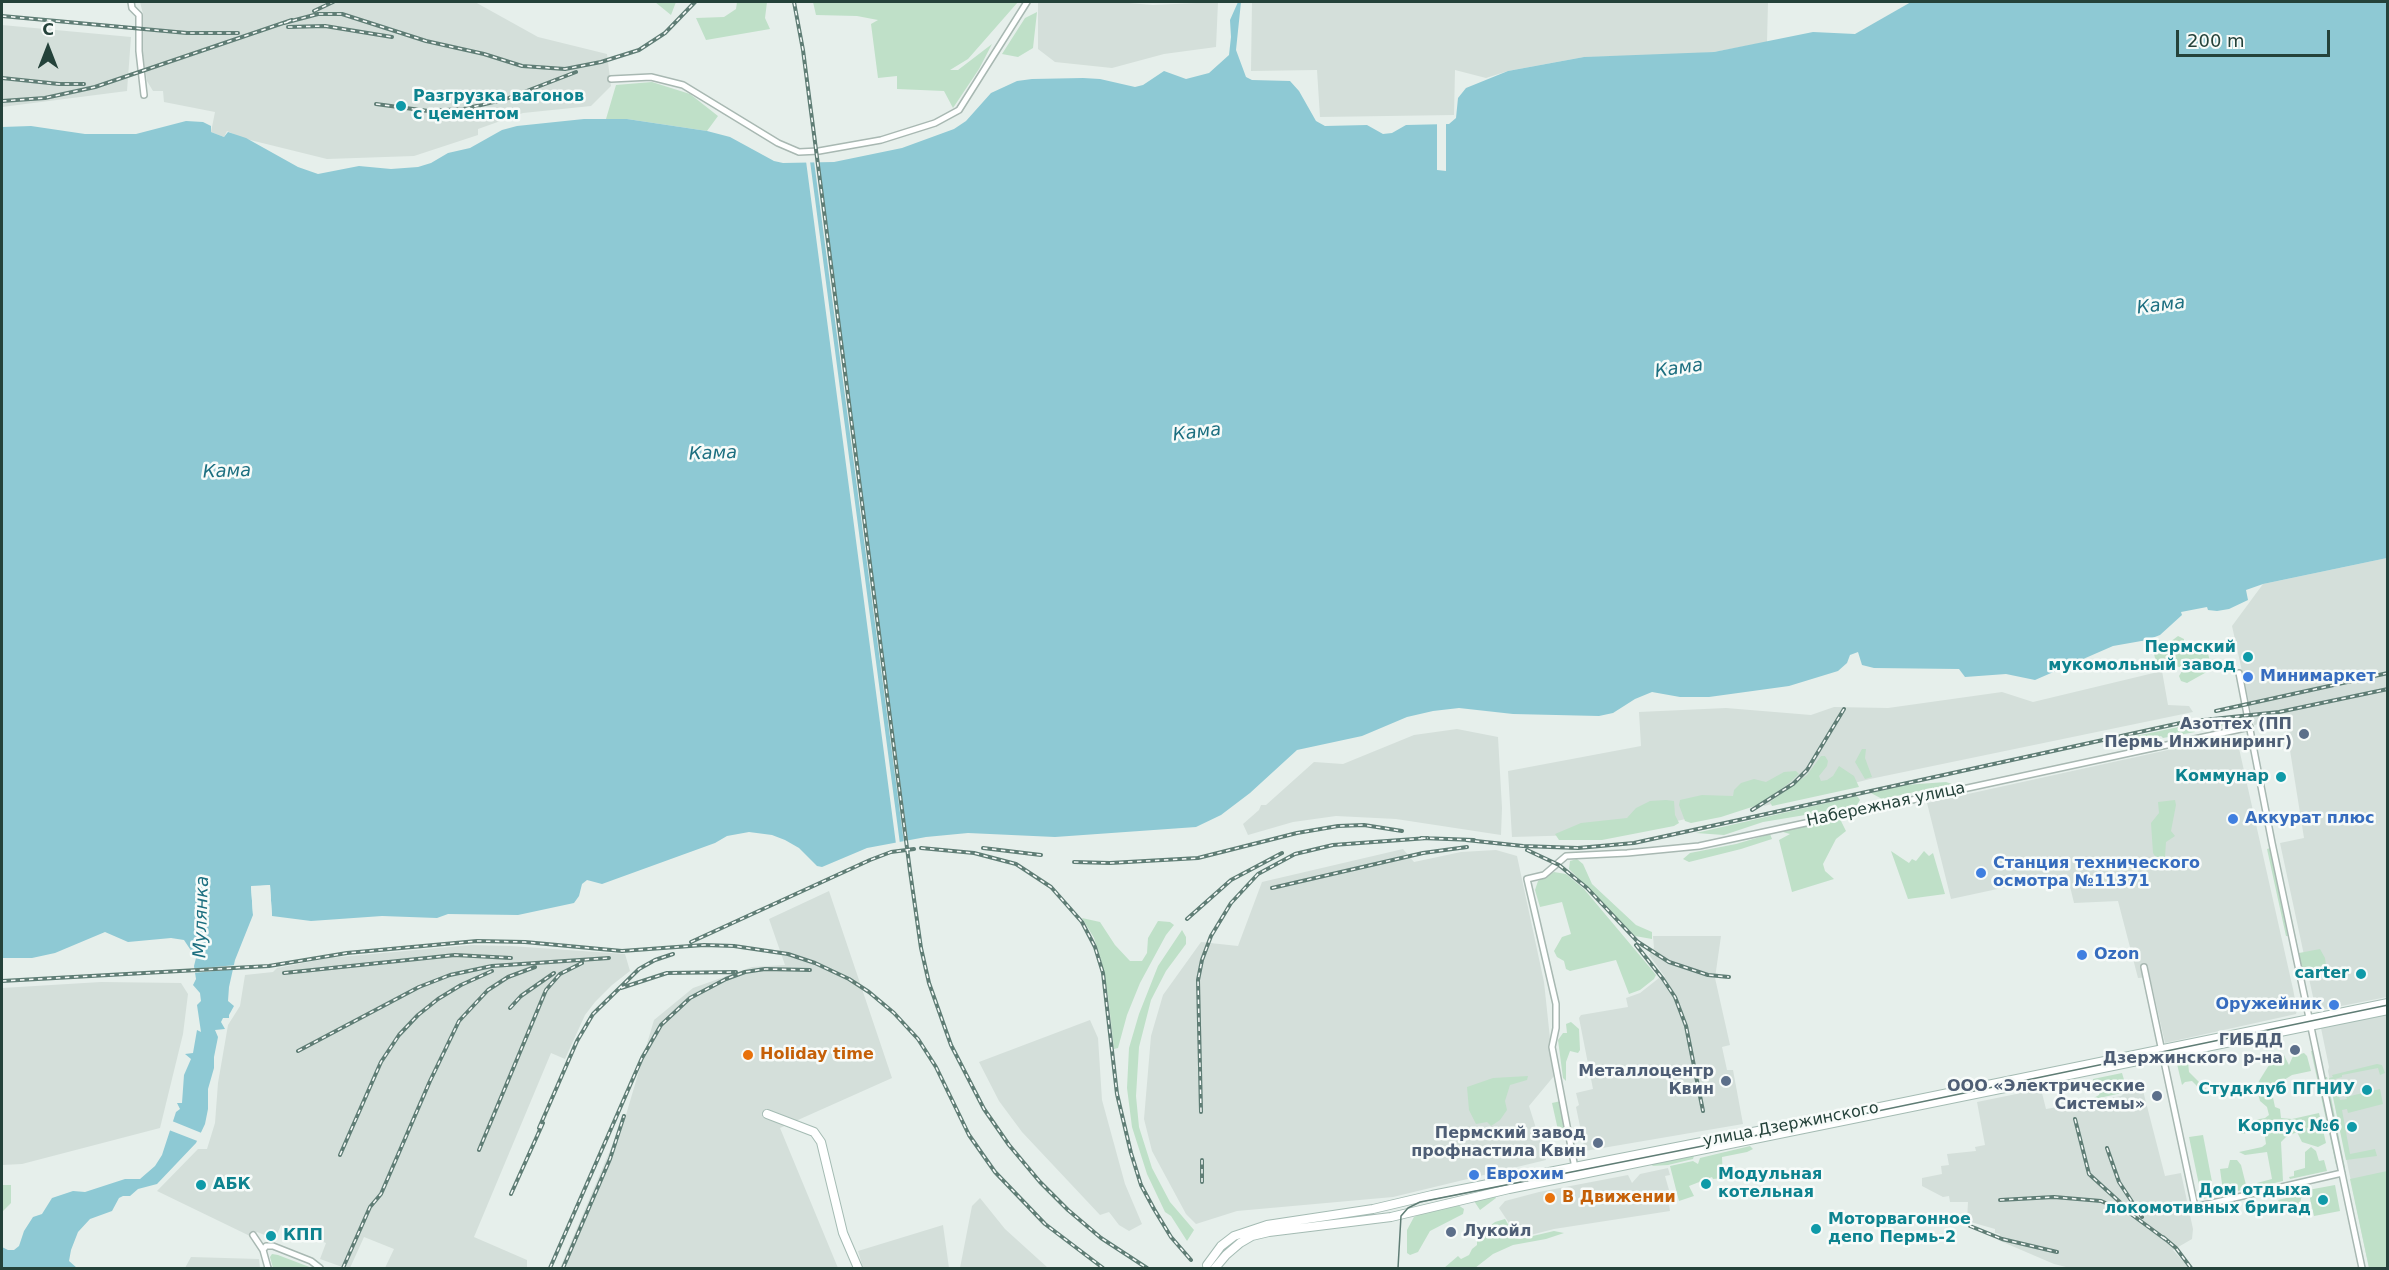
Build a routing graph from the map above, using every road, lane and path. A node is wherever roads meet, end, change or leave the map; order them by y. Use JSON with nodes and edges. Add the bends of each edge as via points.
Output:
{"nodes":[{"id":1,"x":131,"y":2,"type":"edge"},
{"id":2,"x":1027,"y":2,"type":"edge"},
{"id":3,"x":611,"y":79,"type":"dead end"},
{"id":4,"x":144,"y":95,"type":"dead end"},
{"id":5,"x":2239,"y":673,"type":"dead end"},
{"id":6,"x":2250,"y":727,"type":"junction"},
{"id":7,"x":2145,"y":967,"type":"dead end"},
{"id":8,"x":2388,"y":1003,"type":"edge"},
{"id":9,"x":2388,"y":1010,"type":"edge"},
{"id":10,"x":2310,"y":1023,"type":"junction"},
{"id":11,"x":2163,"y":1053,"type":"junction"},
{"id":12,"x":767,"y":1114,"type":"dead end"},
{"id":13,"x":1576,"y":1172,"type":"junction"},
{"id":14,"x":2342,"y":1173,"type":"junction"},
{"id":15,"x":253,"y":1235,"type":"dead end"},
{"id":16,"x":262,"y":1250,"type":"junction"},
{"id":17,"x":1211,"y":1267,"type":"edge"},
{"id":18,"x":268,"y":1269,"type":"edge"},
{"id":19,"x":320,"y":1269,"type":"edge"},
{"id":20,"x":858,"y":1269,"type":"edge"},
{"id":21,"x":2362,"y":1269,"type":"edge"}],
"edges":[{"from":1,"to":4,"type":"street","via":[[139,15]]},
{"from":2,"to":3,"type":"street","via":[[959,110],[936,123],[880,140],[799,152],[683,84],[651,77]]},
{"from":5,"to":6,"type":"street"},
{"from":6,"to":10,"type":"street"},
{"from":6,"to":13,"type":"street","name":"Набережная улица","via":[[1699,846],[1566,856],[1544,875],[1527,879],[1556,1004],[1552,1047]]},
{"from":7,"to":11,"type":"street"},
{"from":8,"to":10,"type":"main road","name":"улица Дзержинского"},
{"from":9,"to":10,"type":"main road","name":"улица Дзержинского"},
{"from":10,"to":11,"type":"main road","name":"улица Дзержинского"},
{"from":10,"to":14,"type":"street"},
{"from":11,"to":13,"type":"main road","name":"улица Дзержинского"},
{"from":11,"to":14,"type":"street","via":[[2195,1207]]},
{"from":12,"to":20,"type":"main road","via":[[814,1132],[821,1142],[843,1233]]},
{"from":13,"to":17,"type":"main road","name":"улица Дзержинского","via":[[1432,1194],[1366,1210],[1257,1228],[1225,1243]]},
{"from":14,"to":21,"type":"street"},
{"from":15,"to":16,"type":"street"},
{"from":16,"to":18,"type":"street"},
{"from":16,"to":19,"type":"street","via":[[273,1246]]}]}
